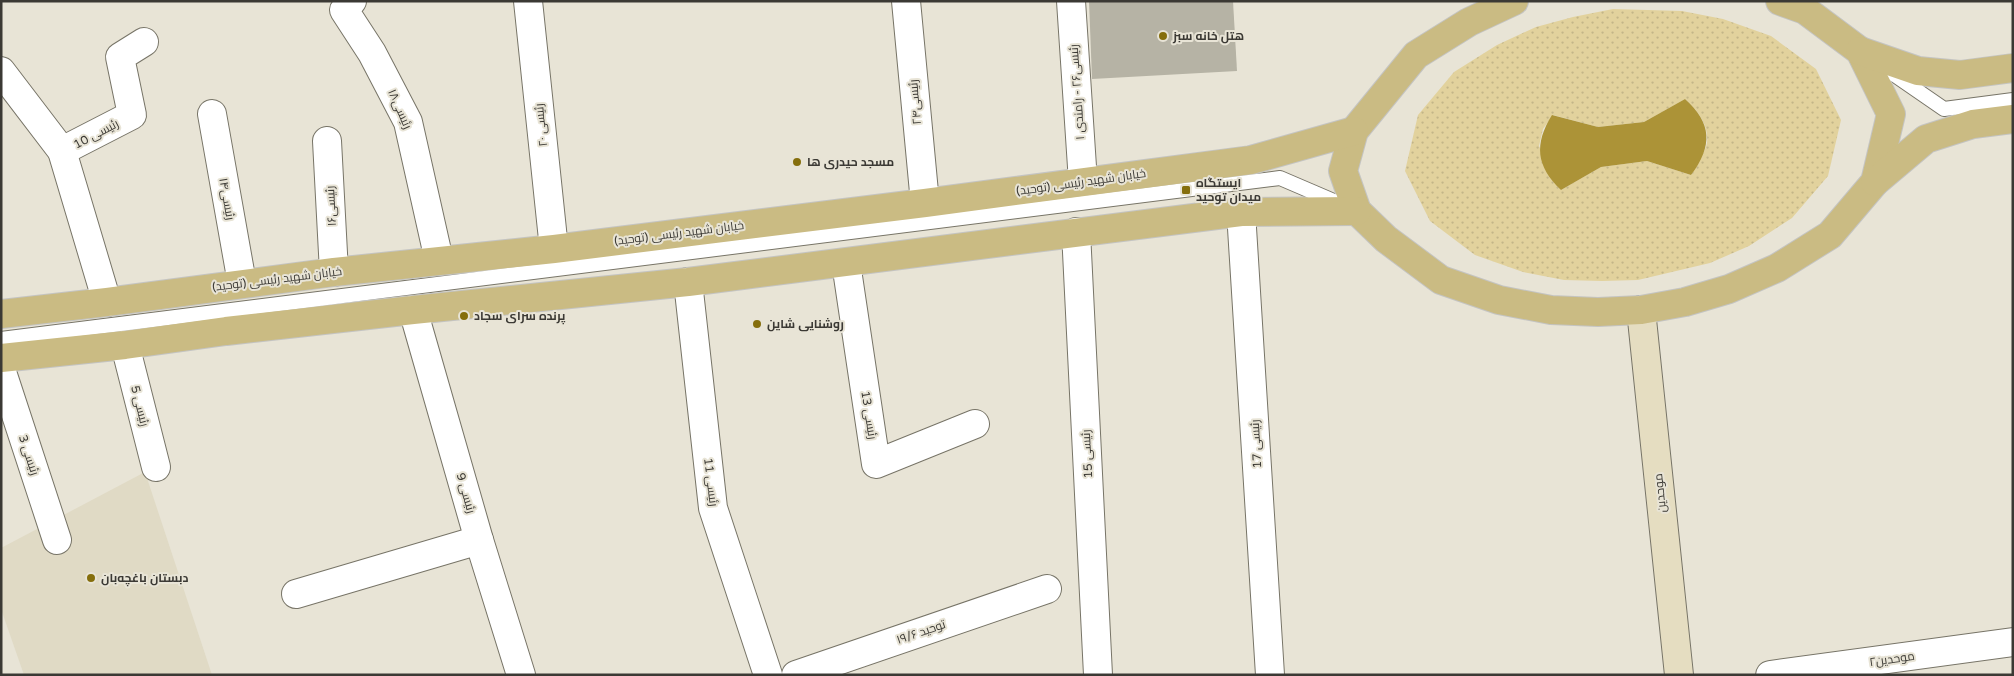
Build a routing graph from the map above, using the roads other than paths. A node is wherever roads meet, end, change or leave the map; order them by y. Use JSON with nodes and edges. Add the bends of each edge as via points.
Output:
{"nodes":[{"id":1,"x":528,"y":1,"type":"edge"},
{"id":2,"x":906,"y":1,"type":"edge"},
{"id":3,"x":1071,"y":1,"type":"edge"},
{"id":4,"x":1514,"y":1,"type":"edge"},
{"id":5,"x":1780,"y":1,"type":"edge"},
{"id":6,"x":345,"y":4,"type":"edge"},
{"id":7,"x":144,"y":42,"type":"dead end"},
{"id":8,"x":1860,"y":51,"type":"junction"},
{"id":9,"x":2013,"y":68,"type":"edge"},
{"id":10,"x":1,"y":71,"type":"edge"},
{"id":11,"x":2013,"y":100,"type":"edge"},
{"id":12,"x":212,"y":114,"type":"dead end"},
{"id":13,"x":2013,"y":119,"type":"edge"},
{"id":14,"x":1354,"y":131,"type":"junction"},
{"id":15,"x":327,"y":141,"type":"dead end"},
{"id":16,"x":62,"y":151,"type":"junction"},
{"id":17,"x":1083,"y":182,"type":"junction"},
{"id":18,"x":1875,"y":182,"type":"junction"},
{"id":19,"x":925,"y":203,"type":"junction"},
{"id":20,"x":1357,"y":211,"type":"junction"},
{"id":21,"x":1241,"y":212,"type":"junction"},
{"id":22,"x":1076,"y":232,"type":"junction"},
{"id":23,"x":554,"y":249,"type":"junction"},
{"id":24,"x":439,"y":260,"type":"junction"},
{"id":25,"x":846,"y":262,"type":"junction"},
{"id":26,"x":334,"y":272,"type":"junction"},
{"id":27,"x":688,"y":282,"type":"junction"},
{"id":28,"x":242,"y":283,"type":"junction"},
{"id":29,"x":108,"y":302,"type":"junction"},
{"id":30,"x":413,"y":310,"type":"junction"},
{"id":31,"x":1642,"y":310,"type":"junction"},
{"id":32,"x":1,"y":314,"type":"edge"},
{"id":33,"x":1,"y":339,"type":"edge"},
{"id":34,"x":125,"y":345,"type":"junction"},
{"id":35,"x":1,"y":358,"type":"edge"},
{"id":36,"x":1,"y":369,"type":"edge"},
{"id":37,"x":974,"y":424,"type":"dead end"},
{"id":38,"x":156,"y":467,"type":"dead end"},
{"id":39,"x":57,"y":540,"type":"dead end"},
{"id":40,"x":479,"y":540,"type":"junction"},
{"id":41,"x":1047,"y":589,"type":"dead end"},
{"id":42,"x":296,"y":594,"type":"dead end"},
{"id":43,"x":2013,"y":642,"type":"edge"},
{"id":44,"x":521,"y":675,"type":"edge"},
{"id":45,"x":768,"y":675,"type":"edge"},
{"id":46,"x":796,"y":675,"type":"edge"},
{"id":47,"x":1098,"y":675,"type":"edge"},
{"id":48,"x":1270,"y":675,"type":"edge"},
{"id":49,"x":1679,"y":675,"type":"edge"},
{"id":50,"x":1770,"y":675,"type":"edge"}],
"edges":[{"from":1,"to":23,"type":"street","name":"رئیسی ۲۰"},
{"from":2,"to":19,"type":"street","name":"رئیسی۲۴"},
{"from":3,"to":17,"type":"street","name":"رئیسی۲۶ - رامندی ۱"},
{"from":4,"to":14,"type":"main road","via":[[1468,22],[1416,55]]},
{"from":5,"to":8,"type":"main road","via":[[1805,10]]},
{"from":6,"to":24,"type":"street","name":"رئیسی۱۸","via":[[408,122]]},
{"from":7,"to":16,"type":"street","name":"رئیسی 10","via":[[120,57],[132,115]]},
{"from":8,"to":9,"type":"main road","via":[[1918,71],[1960,75]]},
{"from":8,"to":11,"type":"lane","via":[[1944,109]]},
{"from":8,"to":18,"type":"main road","via":[[1891,114]]},
{"from":10,"to":16,"type":"street","name":"رئیسی 10"},
{"from":12,"to":28,"type":"street","name":"رئیسی۱۴"},
{"from":13,"to":18,"type":"main road","via":[[1973,124],[1926,139]]},
{"from":14,"to":17,"type":"main road","name":"خیابان شهید رئیسی (توحید)","via":[[1251,160]]},
{"from":14,"to":20,"type":"main road","via":[[1343,171]]},
{"from":15,"to":26,"type":"street","name":"رئیسی۱۶"},
{"from":16,"to":29,"type":"street","name":"رئیسی 10"},
{"from":17,"to":19,"type":"main road","name":"خیابان شهید رئیسی (توحید)"},
{"from":18,"to":31,"type":"main road","via":[[1830,235],[1777,268],[1730,290]]},
{"from":19,"to":23,"type":"main road","name":"خیابان شهید رئیسی (توحید)"},
{"from":20,"to":21,"type":"main road"},
{"from":20,"to":31,"type":"main road","via":[[1386,239],[1441,280],[1500,300],[1551,310]]},
{"from":20,"to":33,"type":"lane","via":[[1280,178]]},
{"from":21,"to":22,"type":"main road"},
{"from":21,"to":48,"type":"street","name":"رئیسی 17"},
{"from":22,"to":25,"type":"main road"},
{"from":22,"to":47,"type":"street","name":"رئیسی 15"},
{"from":23,"to":24,"type":"main road","name":"خیابان شهید رئیسی (توحید)"},
{"from":24,"to":26,"type":"main road","name":"خیابان شهید رئیسی (توحید)"},
{"from":25,"to":27,"type":"main road"},
{"from":25,"to":37,"type":"street","name":"رئیسی 13","via":[[876,464]]},
{"from":26,"to":28,"type":"main road","name":"خیابان شهید رئیسی (توحید)"},
{"from":27,"to":30,"type":"main road"},
{"from":27,"to":45,"type":"street","name":"رئیسی 11","via":[[713,508]]},
{"from":28,"to":29,"type":"main road","name":"خیابان شهید رئیسی (توحید)"},
{"from":29,"to":32,"type":"main road","name":"خیابان شهید رئیسی (توحید)"},
{"from":30,"to":34,"type":"main road"},
{"from":30,"to":40,"type":"street","name":"رئیسی 9"},
{"from":31,"to":49,"type":"street","name":"موحدین"},
{"from":34,"to":35,"type":"main road"},
{"from":34,"to":38,"type":"street","name":"رئیسی 5"},
{"from":36,"to":39,"type":"street","name":"رئیسی 3"},
{"from":40,"to":42,"type":"street"},
{"from":40,"to":44,"type":"street","name":"رئیسی 9"},
{"from":41,"to":46,"type":"street","name":"توحید ۱۹/۶"},
{"from":43,"to":50,"type":"street","name":"موحدین۲"}]}
